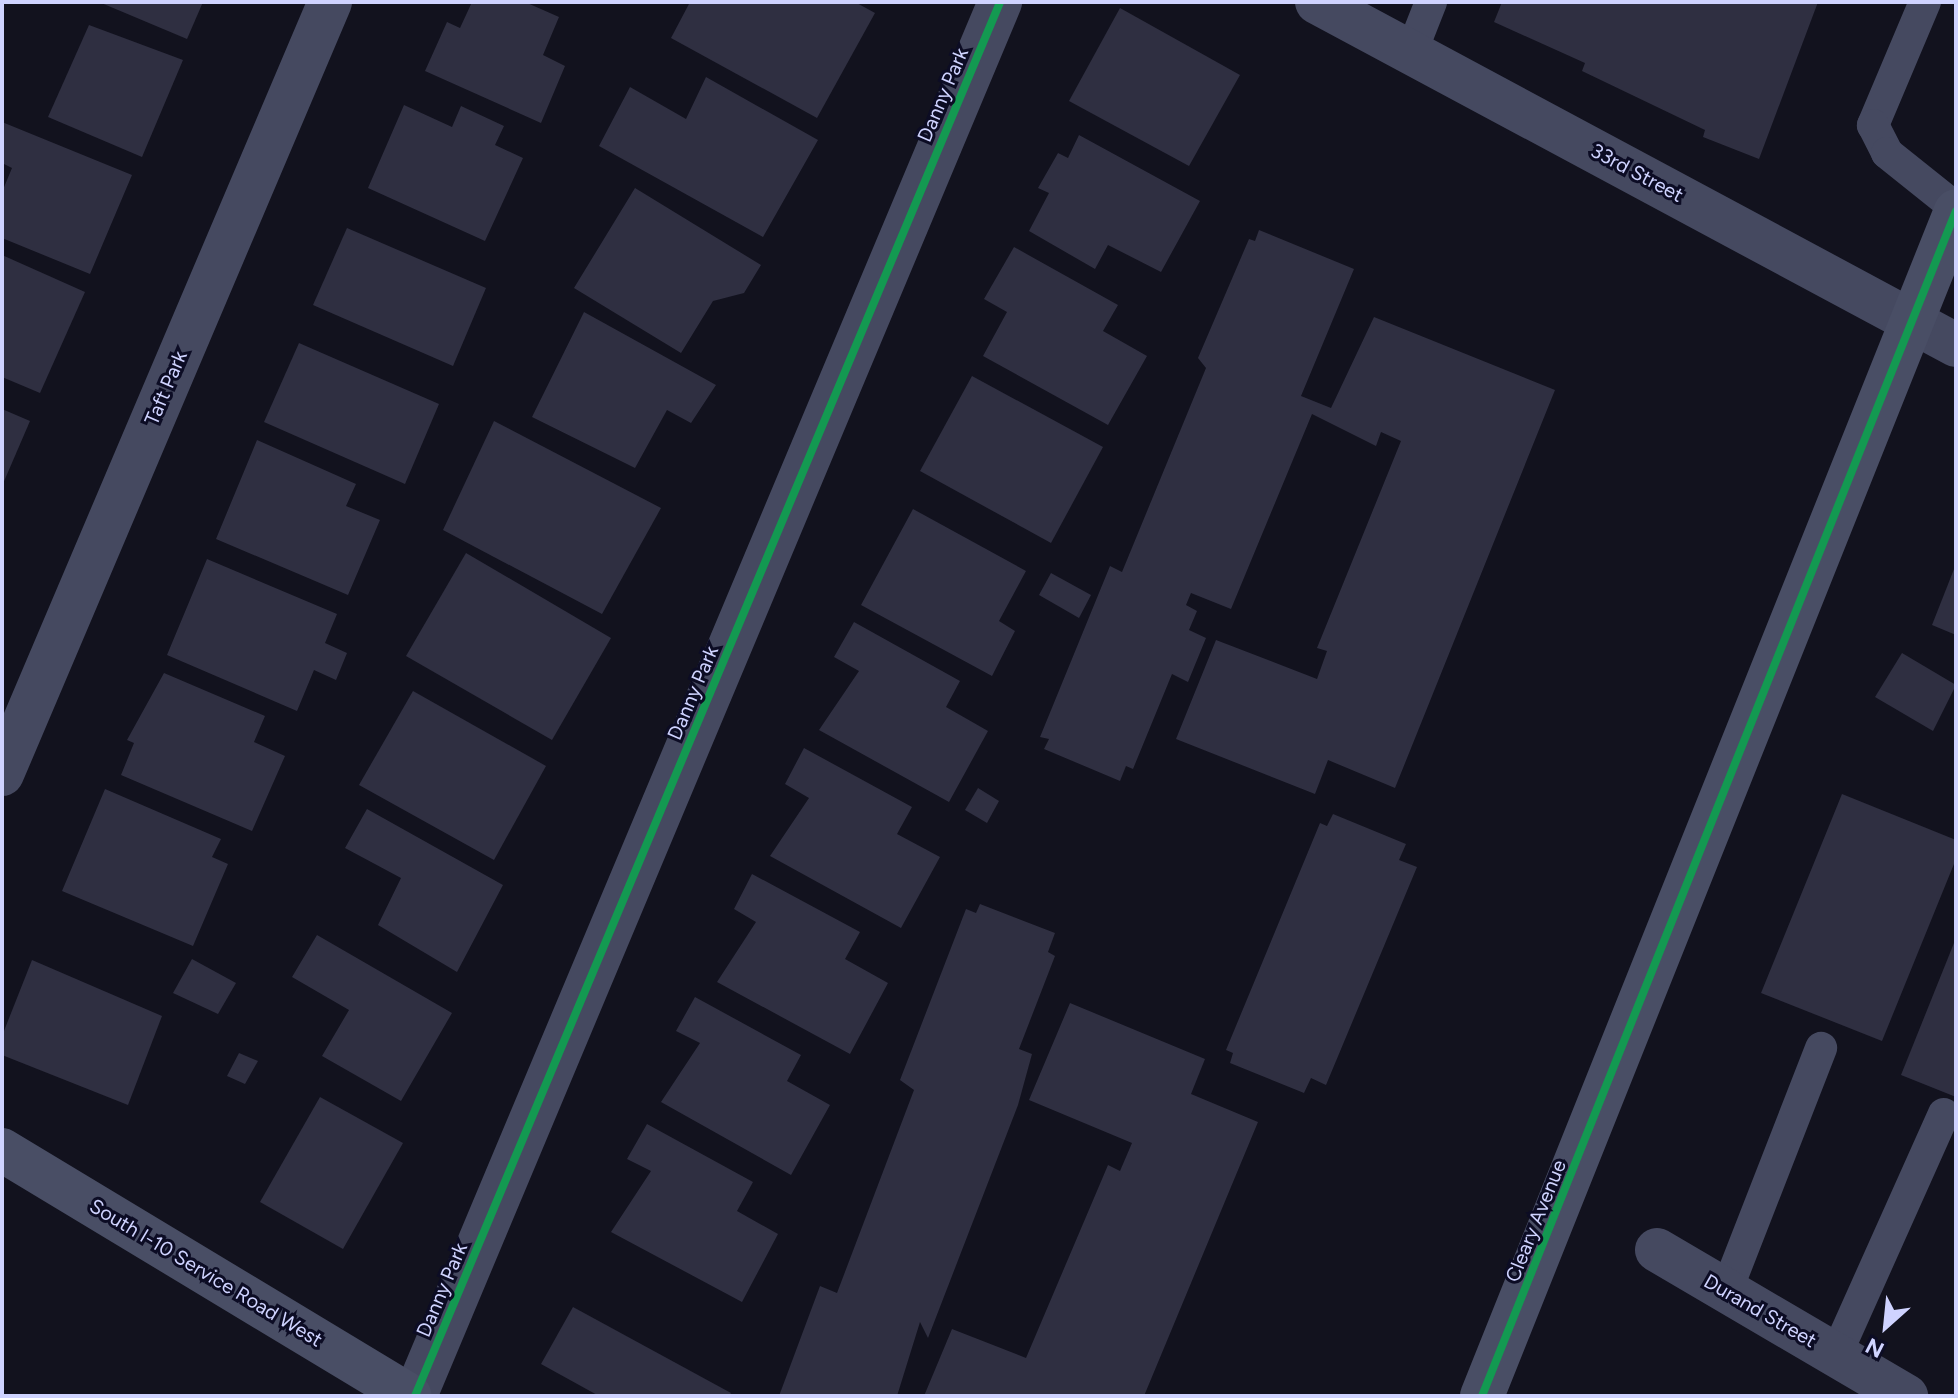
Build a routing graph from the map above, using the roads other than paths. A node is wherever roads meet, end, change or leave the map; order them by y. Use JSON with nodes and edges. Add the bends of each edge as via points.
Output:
{"nodes":[{"id":1,"x":330,"y":2,"type":"edge"},
{"id":2,"x":1000,"y":2,"type":"edge"},
{"id":3,"x":1317,"y":2,"type":"edge"},
{"id":4,"x":1431,"y":2,"type":"edge"},
{"id":5,"x":1925,"y":2,"type":"edge"},
{"id":6,"x":1411,"y":53,"type":"junction"},
{"id":7,"x":1956,"y":210,"type":"edge"},
{"id":8,"x":1914,"y":320,"type":"junction"},
{"id":9,"x":1956,"y":345,"type":"edge"},
{"id":10,"x":2,"y":774,"type":"edge"},
{"id":11,"x":1821,"y":1048,"type":"dead end"},
{"id":12,"x":1944,"y":1114,"type":"dead end"},
{"id":13,"x":2,"y":1150,"type":"edge"},
{"id":14,"x":1657,"y":1250,"type":"dead end"},
{"id":15,"x":1726,"y":1292,"type":"junction"},
{"id":16,"x":1836,"y":1355,"type":"junction"},
{"id":17,"x":412,"y":1396,"type":"edge"},
{"id":18,"x":1482,"y":1396,"type":"edge"},
{"id":19,"x":1906,"y":1396,"type":"edge"}],
"edges":[{"from":1,"to":10,"type":"street","name":"Taft Park"},
{"from":2,"to":17,"type":"street","name":"Danny Park"},
{"from":3,"to":6,"type":"street","name":"33rd Street"},
{"from":4,"to":6,"type":"lane"},
{"from":5,"to":7,"type":"lane","via":[[1873,125],[1887,153]]},
{"from":6,"to":8,"type":"street","name":"33rd Street"},
{"from":7,"to":8,"type":"street","name":"Cleary Avenue"},
{"from":8,"to":9,"type":"street","name":"33rd Street"},
{"from":8,"to":18,"type":"street","name":"Cleary Avenue"},
{"from":11,"to":15,"type":"lane"},
{"from":12,"to":16,"type":"lane"},
{"from":13,"to":17,"type":"street","name":"South I-10 Service Road West"},
{"from":14,"to":15,"type":"street","name":"Durand Street"},
{"from":15,"to":16,"type":"street","name":"Durand Street"},
{"from":16,"to":19,"type":"street","name":"Durand Street"}]}
